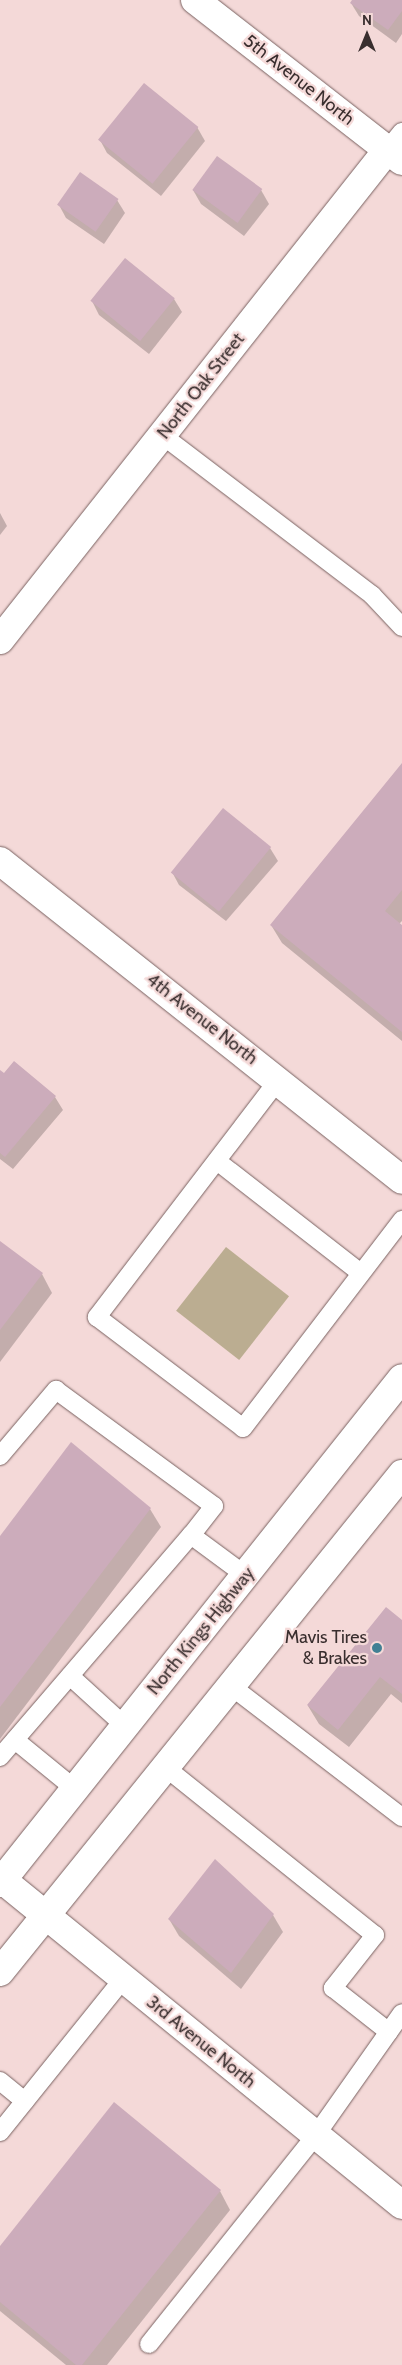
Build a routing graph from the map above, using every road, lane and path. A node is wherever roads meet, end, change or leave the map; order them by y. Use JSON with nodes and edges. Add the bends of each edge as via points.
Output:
{"nodes":[{"id":1,"x":195,"y":0,"type":"edge"},
{"id":2,"x":397,"y":147,"type":"edge"},
{"id":3,"x":162,"y":435,"type":"junction"},
{"id":4,"x":402,"y":627,"type":"edge"},
{"id":5,"x":0,"y":640,"type":"edge"},
{"id":6,"x":0,"y":861,"type":"edge"},
{"id":7,"x":279,"y":1079,"type":"junction"},
{"id":8,"x":217,"y":1160,"type":"junction"},
{"id":9,"x":402,"y":1180,"type":"edge"},
{"id":10,"x":402,"y":1220,"type":"edge"},
{"id":11,"x":361,"y":1273,"type":"junction"},
{"id":12,"x":402,"y":1378,"type":"edge"},
{"id":13,"x":0,"y":1456,"type":"edge"},
{"id":14,"x":402,"y":1474,"type":"edge"},
{"id":15,"x":191,"y":1535,"type":"junction"},
{"id":16,"x":245,"y":1575,"type":"junction"},
{"id":17,"x":70,"y":1676,"type":"junction"},
{"id":18,"x":231,"y":1686,"type":"junction"},
{"id":19,"x":125,"y":1726,"type":"junction"},
{"id":20,"x":14,"y":1740,"type":"junction"},
{"id":21,"x":0,"y":1757,"type":"edge"},
{"id":22,"x":164,"y":1767,"type":"junction"},
{"id":23,"x":75,"y":1789,"type":"junction"},
{"id":24,"x":402,"y":1817,"type":"edge"},
{"id":25,"x":1,"y":1881,"type":"edge"},
{"id":26,"x":45,"y":1915,"type":"junction"},
{"id":27,"x":0,"y":1972,"type":"edge"},
{"id":28,"x":123,"y":1979,"type":"junction"},
{"id":29,"x":402,"y":2013,"type":"edge"},
{"id":30,"x":389,"y":2032,"type":"junction"},
{"id":31,"x":0,"y":2081,"type":"edge"},
{"id":32,"x":26,"y":2101,"type":"junction"},
{"id":33,"x":0,"y":2132,"type":"edge"},
{"id":34,"x":316,"y":2135,"type":"junction"},
{"id":35,"x":402,"y":2205,"type":"edge"},
{"id":36,"x":149,"y":2344,"type":"dead end"}],
"edges":[{"from":1,"to":2,"type":"street","name":"5th Avenue North"},
{"from":2,"to":3,"type":"street","name":"North Oak Street"},
{"from":3,"to":4,"type":"lane","via":[[372,595]]},
{"from":3,"to":5,"type":"street","name":"North Oak Street"},
{"from":6,"to":7,"type":"street","name":"4th Avenue North"},
{"from":7,"to":8,"type":"lane"},
{"from":7,"to":9,"type":"street","name":"4th Avenue North"},
{"from":8,"to":11,"type":"lane"},
{"from":8,"to":11,"type":"lane","via":[[97,1317],[242,1428]]},
{"from":10,"to":11,"type":"lane"},
{"from":12,"to":16,"type":"street","name":"North Kings Highway"},
{"from":13,"to":15,"type":"lane","via":[[56,1390],[214,1506]]},
{"from":14,"to":18,"type":"street"},
{"from":15,"to":16,"type":"lane"},
{"from":15,"to":17,"type":"lane"},
{"from":16,"to":19,"type":"street","name":"North Kings Highway"},
{"from":17,"to":19,"type":"lane"},
{"from":17,"to":20,"type":"lane"},
{"from":18,"to":22,"type":"street"},
{"from":18,"to":24,"type":"lane"},
{"from":19,"to":23,"type":"street","name":"North Kings Highway"},
{"from":20,"to":21,"type":"lane"},
{"from":20,"to":23,"type":"lane"},
{"from":22,"to":26,"type":"street"},
{"from":22,"to":30,"type":"lane","via":[[375,1935],[334,1988]]},
{"from":23,"to":25,"type":"street","name":"North Kings Highway"},
{"from":25,"to":26,"type":"street","name":"3rd Avenue North"},
{"from":26,"to":27,"type":"street"},
{"from":26,"to":28,"type":"street","name":"3rd Avenue North"},
{"from":28,"to":32,"type":"lane"},
{"from":28,"to":34,"type":"street","name":"3rd Avenue North"},
{"from":29,"to":30,"type":"lane"},
{"from":30,"to":34,"type":"lane"},
{"from":31,"to":32,"type":"lane"},
{"from":32,"to":33,"type":"lane"},
{"from":34,"to":35,"type":"street","name":"3rd Avenue North"},
{"from":34,"to":36,"type":"lane"}]}
